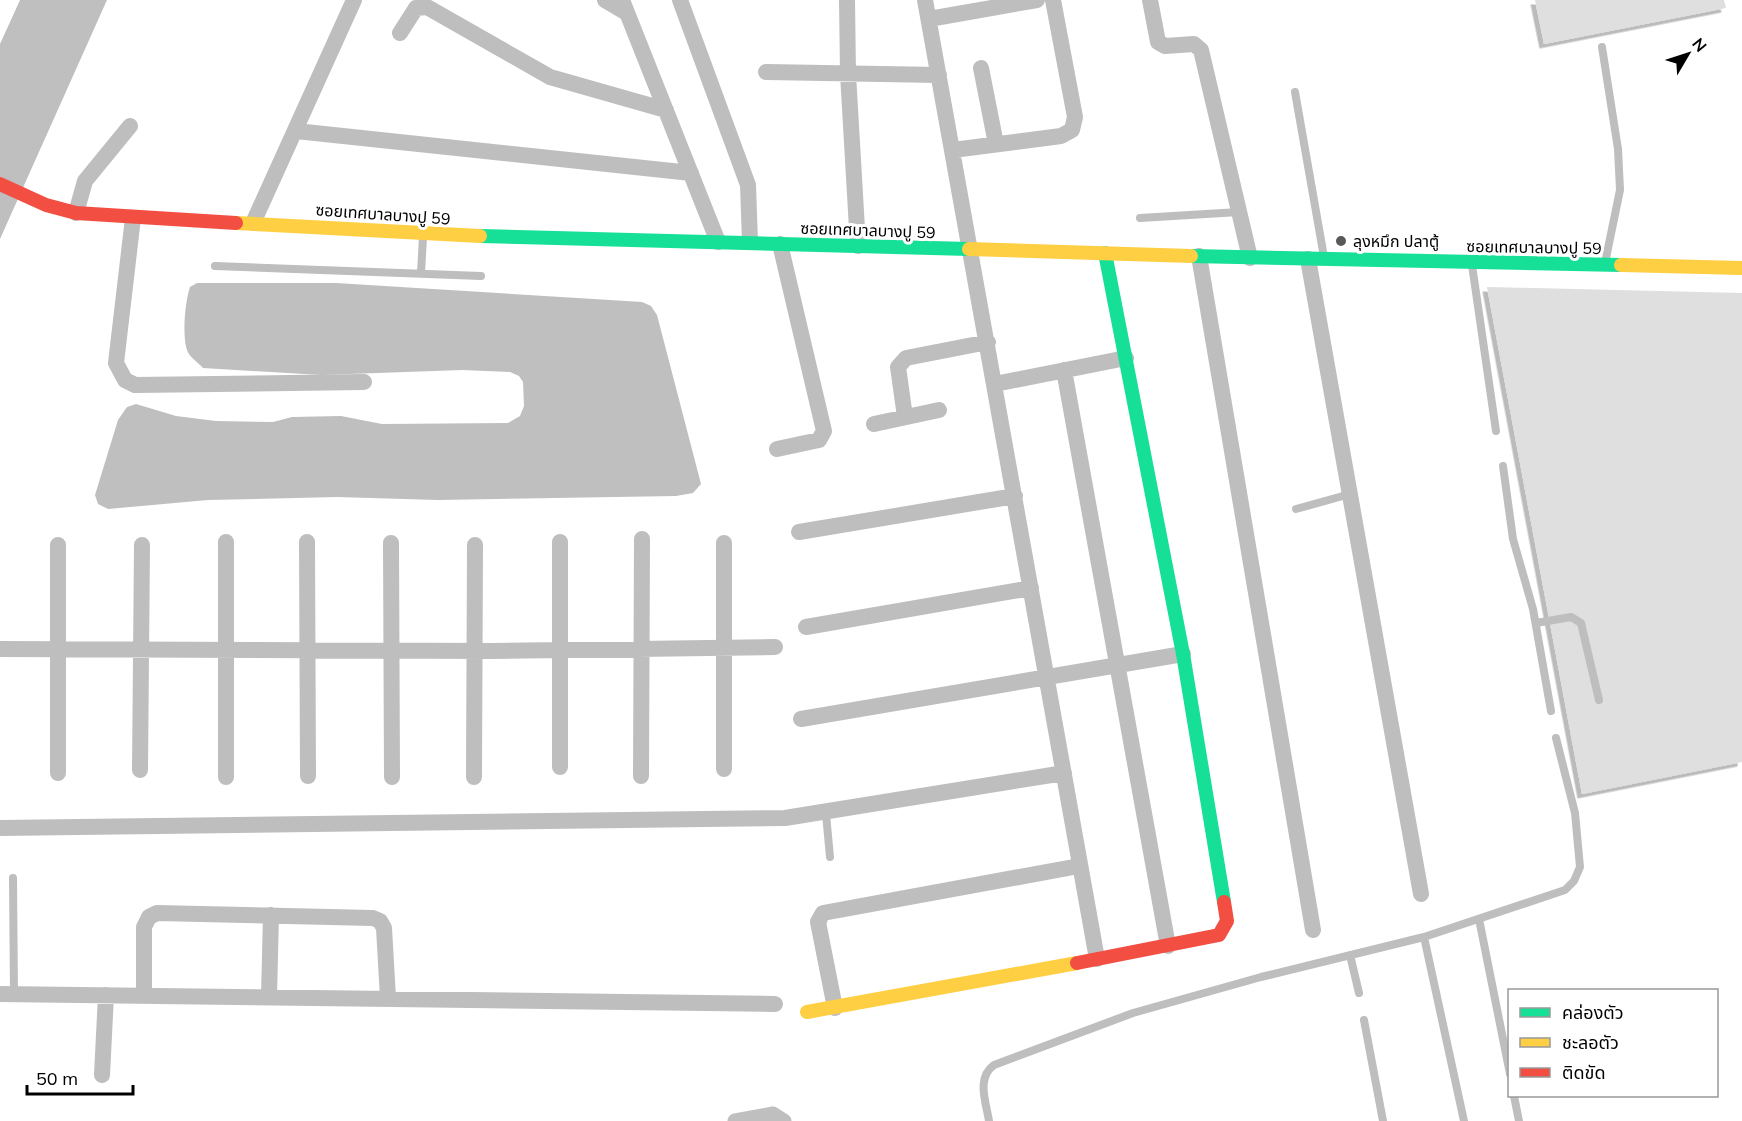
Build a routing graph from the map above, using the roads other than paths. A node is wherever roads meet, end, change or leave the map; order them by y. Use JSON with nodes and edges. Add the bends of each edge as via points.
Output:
{"nodes":[{"id":1,"x":354,"y":0,"type":"edge"},
{"id":2,"x":605,"y":0,"type":"edge"},
{"id":3,"x":680,"y":0,"type":"edge"},
{"id":4,"x":847,"y":0,"type":"edge"},
{"id":5,"x":925,"y":0,"type":"edge"},
{"id":6,"x":1037,"y":0,"type":"edge"},
{"id":7,"x":1053,"y":0,"type":"edge"},
{"id":8,"x":1150,"y":0,"type":"edge"},
{"id":9,"x":625,"y":6,"type":"edge"},
{"id":10,"x":929,"y":19,"type":"junction"},
{"id":11,"x":400,"y":33,"type":"dead end"},
{"id":12,"x":1602,"y":47,"type":"dead end"},
{"id":13,"x":981,"y":68,"type":"dead end"},
{"id":14,"x":766,"y":72,"type":"dead end"},
{"id":15,"x":848,"y":74,"type":"junction"},
{"id":16,"x":939,"y":75,"type":"junction"},
{"id":17,"x":1295,"y":92,"type":"dead end"},
{"id":18,"x":666,"y":110,"type":"junction"},
{"id":19,"x":130,"y":126,"type":"dead end"},
{"id":20,"x":296,"y":131,"type":"junction"},
{"id":21,"x":996,"y":144,"type":"junction"},
{"id":22,"x":953,"y":150,"type":"junction"},
{"id":23,"x":691,"y":173,"type":"junction"},
{"id":24,"x":0,"y":184,"type":"edge"},
{"id":25,"x":1239,"y":212,"type":"junction"},
{"id":26,"x":76,"y":213,"type":"junction"},
{"id":27,"x":133,"y":218,"type":"junction"},
{"id":28,"x":1140,"y":218,"type":"dead end"},
{"id":29,"x":253,"y":223,"type":"junction"},
{"id":30,"x":423,"y":234,"type":"junction"},
{"id":31,"x":718,"y":242,"type":"junction"},
{"id":32,"x":750,"y":242,"type":"junction"},
{"id":33,"x":780,"y":244,"type":"junction"},
{"id":34,"x":858,"y":246,"type":"junction"},
{"id":35,"x":971,"y":249,"type":"junction"},
{"id":36,"x":1105,"y":253,"type":"junction"},
{"id":37,"x":1199,"y":256,"type":"junction"},
{"id":38,"x":1250,"y":258,"type":"junction"},
{"id":39,"x":1316,"y":259,"type":"junction"},
{"id":40,"x":1471,"y":262,"type":"junction"},
{"id":41,"x":1604,"y":265,"type":"junction"},
{"id":42,"x":215,"y":266,"type":"dead end"},
{"id":43,"x":1742,"y":268,"type":"edge"},
{"id":44,"x":421,"y":273,"type":"junction"},
{"id":45,"x":481,"y":276,"type":"dead end"},
{"id":46,"x":988,"y":342,"type":"junction"},
{"id":47,"x":1126,"y":358,"type":"junction"},
{"id":48,"x":1064,"y":370,"type":"junction"},
{"id":49,"x":364,"y":382,"type":"dead end"},
{"id":50,"x":995,"y":384,"type":"junction"},
{"id":51,"x":939,"y":410,"type":"dead end"},
{"id":52,"x":905,"y":417,"type":"junction"},
{"id":53,"x":874,"y":424,"type":"dead end"},
{"id":54,"x":1496,"y":431,"type":"dead end"},
{"id":55,"x":777,"y":449,"type":"dead end"},
{"id":56,"x":1503,"y":466,"type":"dead end"},
{"id":57,"x":1350,"y":494,"type":"junction"},
{"id":58,"x":1015,"y":496,"type":"junction"},
{"id":59,"x":1296,"y":509,"type":"dead end"},
{"id":60,"x":799,"y":532,"type":"dead end"},
{"id":61,"x":642,"y":539,"type":"dead end"},
{"id":62,"x":226,"y":542,"type":"dead end"},
{"id":63,"x":307,"y":542,"type":"dead end"},
{"id":64,"x":560,"y":542,"type":"dead end"},
{"id":65,"x":391,"y":543,"type":"dead end"},
{"id":66,"x":724,"y":543,"type":"dead end"},
{"id":67,"x":58,"y":545,"type":"dead end"},
{"id":68,"x":142,"y":545,"type":"dead end"},
{"id":69,"x":475,"y":545,"type":"dead end"},
{"id":70,"x":1031,"y":588,"type":"junction"},
{"id":71,"x":1536,"y":623,"type":"junction"},
{"id":72,"x":806,"y":627,"type":"dead end"},
{"id":73,"x":775,"y":647,"type":"dead end"},
{"id":74,"x":725,"y":648,"type":"junction"},
{"id":75,"x":0,"y":649,"type":"edge"},
{"id":76,"x":641,"y":649,"type":"junction"},
{"id":77,"x":58,"y":650,"type":"junction"},
{"id":78,"x":142,"y":650,"type":"junction"},
{"id":79,"x":226,"y":650,"type":"junction"},
{"id":80,"x":308,"y":650,"type":"junction"},
{"id":81,"x":391,"y":650,"type":"junction"},
{"id":82,"x":475,"y":650,"type":"junction"},
{"id":83,"x":558,"y":650,"type":"junction"},
{"id":84,"x":1182,"y":654,"type":"junction"},
{"id":85,"x":1118,"y":666,"type":"junction"},
{"id":86,"x":1045,"y":677,"type":"junction"},
{"id":87,"x":1599,"y":700,"type":"dead end"},
{"id":88,"x":1551,"y":711,"type":"dead end"},
{"id":89,"x":801,"y":718,"type":"dead end"},
{"id":90,"x":1556,"y":738,"type":"dead end"},
{"id":91,"x":560,"y":766,"type":"dead end"},
{"id":92,"x":724,"y":769,"type":"dead end"},
{"id":93,"x":141,"y":770,"type":"dead end"},
{"id":94,"x":1064,"y":773,"type":"junction"},
{"id":95,"x":58,"y":774,"type":"dead end"},
{"id":96,"x":641,"y":776,"type":"dead end"},
{"id":97,"x":226,"y":777,"type":"dead end"},
{"id":98,"x":308,"y":777,"type":"dead end"},
{"id":99,"x":392,"y":777,"type":"dead end"},
{"id":100,"x":474,"y":777,"type":"dead end"},
{"id":101,"x":826,"y":814,"type":"junction"},
{"id":102,"x":0,"y":828,"type":"edge"},
{"id":103,"x":830,"y":857,"type":"dead end"},
{"id":104,"x":1079,"y":866,"type":"junction"},
{"id":105,"x":13,"y":878,"type":"dead end"},
{"id":106,"x":1421,"y":894,"type":"dead end"},
{"id":107,"x":271,"y":915,"type":"junction"},
{"id":108,"x":1479,"y":919,"type":"junction"},
{"id":109,"x":1313,"y":930,"type":"dead end"},
{"id":110,"x":1424,"y":937,"type":"junction"},
{"id":111,"x":1168,"y":946,"type":"junction"},
{"id":112,"x":1350,"y":955,"type":"junction"},
{"id":113,"x":1097,"y":959,"type":"junction"},
{"id":114,"x":1359,"y":993,"type":"dead end"},
{"id":115,"x":7,"y":994,"type":"edge"},
{"id":116,"x":106,"y":995,"type":"junction"},
{"id":117,"x":144,"y":995,"type":"junction"},
{"id":118,"x":269,"y":996,"type":"junction"},
{"id":119,"x":388,"y":998,"type":"junction"},
{"id":120,"x":775,"y":1004,"type":"dead end"},
{"id":121,"x":835,"y":1008,"type":"junction"},
{"id":122,"x":807,"y":1012,"type":"dead end"},
{"id":123,"x":1364,"y":1020,"type":"dead end"},
{"id":124,"x":1508,"y":1069,"type":"edge"},
{"id":125,"x":102,"y":1075,"type":"dead end"},
{"id":126,"x":1514,"y":1097,"type":"edge"},
{"id":127,"x":989,"y":1121,"type":"edge"},
{"id":128,"x":1383,"y":1121,"type":"edge"},
{"id":129,"x":1464,"y":1121,"type":"edge"},
{"id":130,"x":1519,"y":1121,"type":"edge"}],
"edges":[{"from":1,"to":20,"type":"street"},
{"from":2,"to":9,"type":"street"},
{"from":3,"to":32,"type":"street","via":[[748,185]]},
{"from":4,"to":15,"type":"street"},
{"from":5,"to":10,"type":"street"},
{"from":6,"to":10,"type":"street"},
{"from":7,"to":21,"type":"street","via":[[1075,124],[1067,134]]},
{"from":8,"to":25,"type":"street","via":[[1158,42],[1165,46],[1194,44],[1201,50]]},
{"from":9,"to":18,"type":"street"},
{"from":10,"to":16,"type":"street"},
{"from":11,"to":18,"type":"street","via":[[416,8],[427,7],[550,77]]},
{"from":12,"to":41,"type":"lane","via":[[1618,149],[1620,190]]},
{"from":13,"to":21,"type":"street"},
{"from":14,"to":15,"type":"street"},
{"from":15,"to":16,"type":"street"},
{"from":15,"to":34,"type":"street"},
{"from":16,"to":22,"type":"street"},
{"from":17,"to":39,"type":"lane"},
{"from":18,"to":23,"type":"street"},
{"from":19,"to":26,"type":"street","via":[[85,181]]},
{"from":20,"to":23,"type":"street"},
{"from":20,"to":29,"type":"street"},
{"from":21,"to":22,"type":"street"},
{"from":22,"to":35,"type":"street"},
{"from":23,"to":31,"type":"street"},
{"from":24,"to":26,"type":"street","name":"ซอยเทศบาลบางปู 59","via":[[46,205]]},
{"from":25,"to":28,"type":"lane"},
{"from":25,"to":38,"type":"street"},
{"from":26,"to":27,"type":"street","name":"ซอยเทศบาลบางปู 59"},
{"from":27,"to":29,"type":"street","name":"ซอยเทศบาลบางปู 59"},
{"from":27,"to":49,"type":"street","via":[[116,363],[125,380],[135,385]]},
{"from":29,"to":30,"type":"street","name":"ซอยเทศบาลบางปู 59"},
{"from":30,"to":31,"type":"street","name":"ซอยเทศบาลบางปู 59"},
{"from":30,"to":44,"type":"lane"},
{"from":31,"to":32,"type":"street","name":"ซอยเทศบาลบางปู 59"},
{"from":32,"to":33,"type":"street","name":"ซอยเทศบาลบางปู 59"},
{"from":33,"to":34,"type":"street","name":"ซอยเทศบาลบางปู 59"},
{"from":33,"to":55,"type":"street","via":[[824,431],[819,440]]},
{"from":34,"to":35,"type":"street","name":"ซอยเทศบาลบางปู 59"},
{"from":35,"to":36,"type":"street","name":"ซอยเทศบาลบางปู 59"},
{"from":35,"to":46,"type":"street"},
{"from":36,"to":37,"type":"street","name":"ซอยเทศบาลบางปู 59"},
{"from":36,"to":47,"type":"street"},
{"from":37,"to":38,"type":"street","name":"ซอยเทศบาลบางปู 59"},
{"from":37,"to":109,"type":"street"},
{"from":38,"to":39,"type":"street","name":"ซอยเทศบาลบางปู 59"},
{"from":39,"to":40,"type":"street","name":"ซอยเทศบาลบางปู 59"},
{"from":39,"to":57,"type":"street"},
{"from":40,"to":41,"type":"street","name":"ซอยเทศบาลบางปู 59"},
{"from":40,"to":54,"type":"lane"},
{"from":41,"to":43,"type":"street","name":"ซอยเทศบาลบางปู 59"},
{"from":42,"to":44,"type":"lane"},
{"from":44,"to":45,"type":"lane"},
{"from":46,"to":50,"type":"street"},
{"from":46,"to":52,"type":"street","via":[[901,361],[898,367]]},
{"from":47,"to":48,"type":"street"},
{"from":47,"to":84,"type":"street"},
{"from":48,"to":50,"type":"street"},
{"from":48,"to":85,"type":"street"},
{"from":50,"to":58,"type":"street"},
{"from":51,"to":52,"type":"street"},
{"from":52,"to":53,"type":"street"},
{"from":56,"to":71,"type":"lane","via":[[1513,539]]},
{"from":57,"to":59,"type":"lane"},
{"from":57,"to":106,"type":"street"},
{"from":58,"to":60,"type":"street"},
{"from":58,"to":70,"type":"street"},
{"from":61,"to":76,"type":"street"},
{"from":62,"to":79,"type":"street"},
{"from":63,"to":80,"type":"street"},
{"from":64,"to":83,"type":"street"},
{"from":65,"to":81,"type":"street"},
{"from":66,"to":74,"type":"street"},
{"from":67,"to":77,"type":"street"},
{"from":68,"to":78,"type":"street"},
{"from":69,"to":82,"type":"street"},
{"from":70,"to":72,"type":"street"},
{"from":70,"to":86,"type":"street"},
{"from":71,"to":87,"type":"lane","via":[[1571,617],[1581,623]]},
{"from":71,"to":88,"type":"lane"},
{"from":73,"to":74,"type":"street"},
{"from":74,"to":76,"type":"street"},
{"from":74,"to":92,"type":"street"},
{"from":75,"to":77,"type":"street"},
{"from":76,"to":83,"type":"street"},
{"from":76,"to":96,"type":"street"},
{"from":77,"to":78,"type":"street"},
{"from":77,"to":95,"type":"street"},
{"from":78,"to":79,"type":"street"},
{"from":78,"to":93,"type":"street"},
{"from":79,"to":80,"type":"street"},
{"from":79,"to":97,"type":"street"},
{"from":80,"to":81,"type":"street"},
{"from":80,"to":98,"type":"street"},
{"from":81,"to":82,"type":"street"},
{"from":81,"to":99,"type":"street"},
{"from":82,"to":83,"type":"street"},
{"from":82,"to":100,"type":"street"},
{"from":83,"to":91,"type":"street"},
{"from":84,"to":85,"type":"street"},
{"from":84,"to":111,"type":"street","via":[[1227,921],[1219,934]]},
{"from":85,"to":86,"type":"street"},
{"from":85,"to":111,"type":"street"},
{"from":86,"to":89,"type":"street"},
{"from":86,"to":94,"type":"street"},
{"from":90,"to":108,"type":"lane","via":[[1575,813],[1580,867],[1565,890]]},
{"from":94,"to":101,"type":"street"},
{"from":94,"to":104,"type":"street"},
{"from":101,"to":102,"type":"street","via":[[785,818]]},
{"from":101,"to":103,"type":"lane"},
{"from":104,"to":113,"type":"street"},
{"from":104,"to":121,"type":"street","via":[[823,914],[818,922]]},
{"from":105,"to":115,"type":"lane"},
{"from":107,"to":117,"type":"street","via":[[158,913],[149,917],[144,927]]},
{"from":107,"to":118,"type":"street"},
{"from":107,"to":119,"type":"street","via":[[380,921],[384,928]]},
{"from":108,"to":110,"type":"lane"},
{"from":108,"to":124,"type":"lane"},
{"from":110,"to":112,"type":"lane"},
{"from":110,"to":129,"type":"lane"},
{"from":111,"to":113,"type":"street"},
{"from":112,"to":114,"type":"lane"},
{"from":112,"to":127,"type":"lane","via":[[1132,1013],[994,1065],[982,1079]]},
{"from":113,"to":121,"type":"street"},
{"from":115,"to":116,"type":"street"},
{"from":116,"to":117,"type":"street"},
{"from":116,"to":125,"type":"street"},
{"from":117,"to":118,"type":"street"},
{"from":118,"to":119,"type":"street"},
{"from":119,"to":120,"type":"street"},
{"from":121,"to":122,"type":"street"},
{"from":123,"to":128,"type":"lane"},
{"from":126,"to":130,"type":"lane"}]}
